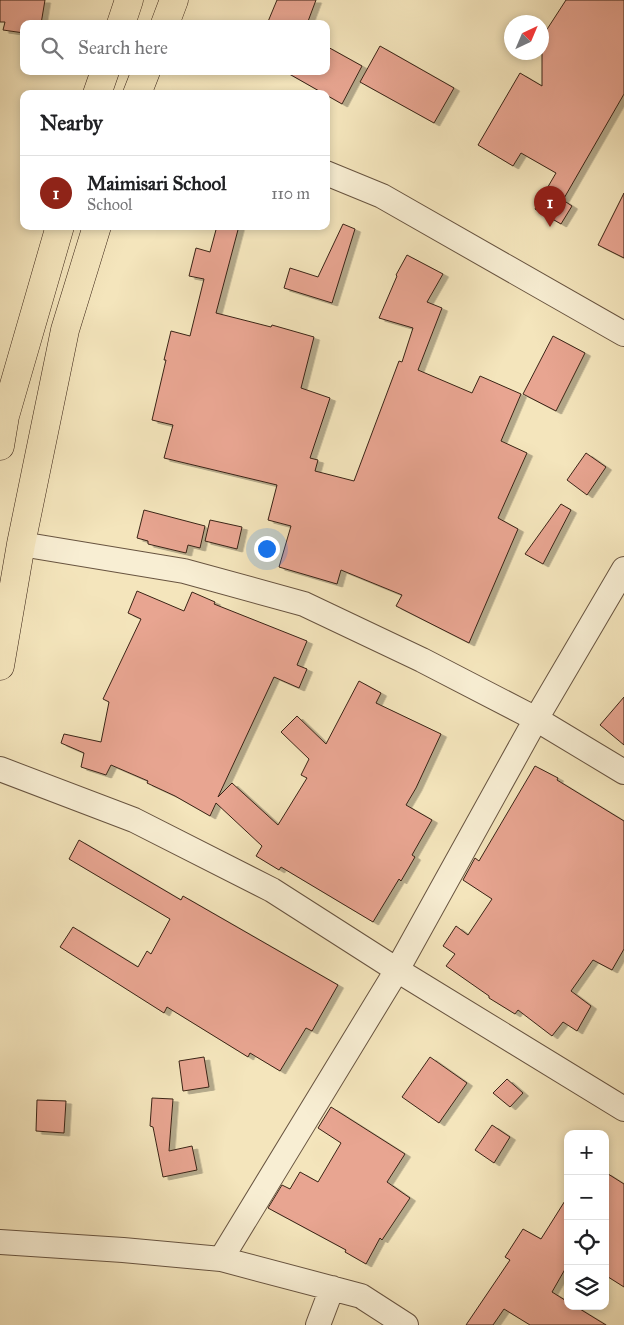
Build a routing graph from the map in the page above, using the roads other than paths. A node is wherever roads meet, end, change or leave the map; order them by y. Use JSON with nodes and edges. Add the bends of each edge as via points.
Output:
{"nodes":[{"id":1,"x":129,"y":0,"type":"edge"},
{"id":2,"x":174,"y":0,"type":"edge"},
{"id":3,"x":122,"y":20,"type":"edge"},
{"id":4,"x":166,"y":20,"type":"edge"},
{"id":5,"x":104,"y":75,"type":"edge"},
{"id":6,"x":144,"y":75,"type":"edge"},
{"id":7,"x":98,"y":90,"type":"edge"},
{"id":8,"x":139,"y":90,"type":"edge"},
{"id":9,"x":330,"y":175,"type":"edge"},
{"id":10,"x":59,"y":230,"type":"edge"},
{"id":11,"x":95,"y":230,"type":"edge"},
{"id":12,"x":624,"y":334,"type":"edge"},
{"id":13,"x":0,"y":446,"type":"edge"},
{"id":14,"x":21,"y":544,"type":"junction"},
{"id":15,"x":624,"y":569,"type":"edge"},
{"id":16,"x":0,"y":666,"type":"edge"},
{"id":17,"x":536,"y":719,"type":"junction"},
{"id":18,"x":0,"y":769,"type":"edge"},
{"id":19,"x":624,"y":772,"type":"edge"},
{"id":20,"x":397,"y":970,"type":"junction"},
{"id":21,"x":624,"y":1109,"type":"edge"},
{"id":22,"x":0,"y":1242,"type":"edge"},
{"id":23,"x":221,"y":1259,"type":"junction"},
{"id":24,"x":332,"y":1288,"type":"junction"},
{"id":25,"x":318,"y":1325,"type":"edge"},
{"id":26,"x":406,"y":1325,"type":"edge"}],
"edges":[{"from":1,"to":3,"type":"highway"},
{"from":2,"to":4,"type":"highway"},
{"from":5,"to":7,"type":"highway"},
{"from":6,"to":8,"type":"highway"},
{"from":9,"to":12,"type":"street","via":[[382,196]]},
{"from":10,"to":13,"type":"highway","via":[[5,416]]},
{"from":11,"to":14,"type":"highway","via":[[65,330]]},
{"from":14,"to":16,"type":"highway"},
{"from":14,"to":17,"type":"street","via":[[184,571],[304,604]]},
{"from":15,"to":17,"type":"street"},
{"from":17,"to":19,"type":"street"},
{"from":17,"to":20,"type":"street"},
{"from":18,"to":20,"type":"street","via":[[134,820],[272,890]]},
{"from":20,"to":21,"type":"street"},
{"from":20,"to":23,"type":"street"},
{"from":22,"to":23,"type":"street"},
{"from":23,"to":24,"type":"street"},
{"from":24,"to":25,"type":"street"},
{"from":24,"to":26,"type":"street","via":[[361,1296]]}]}
